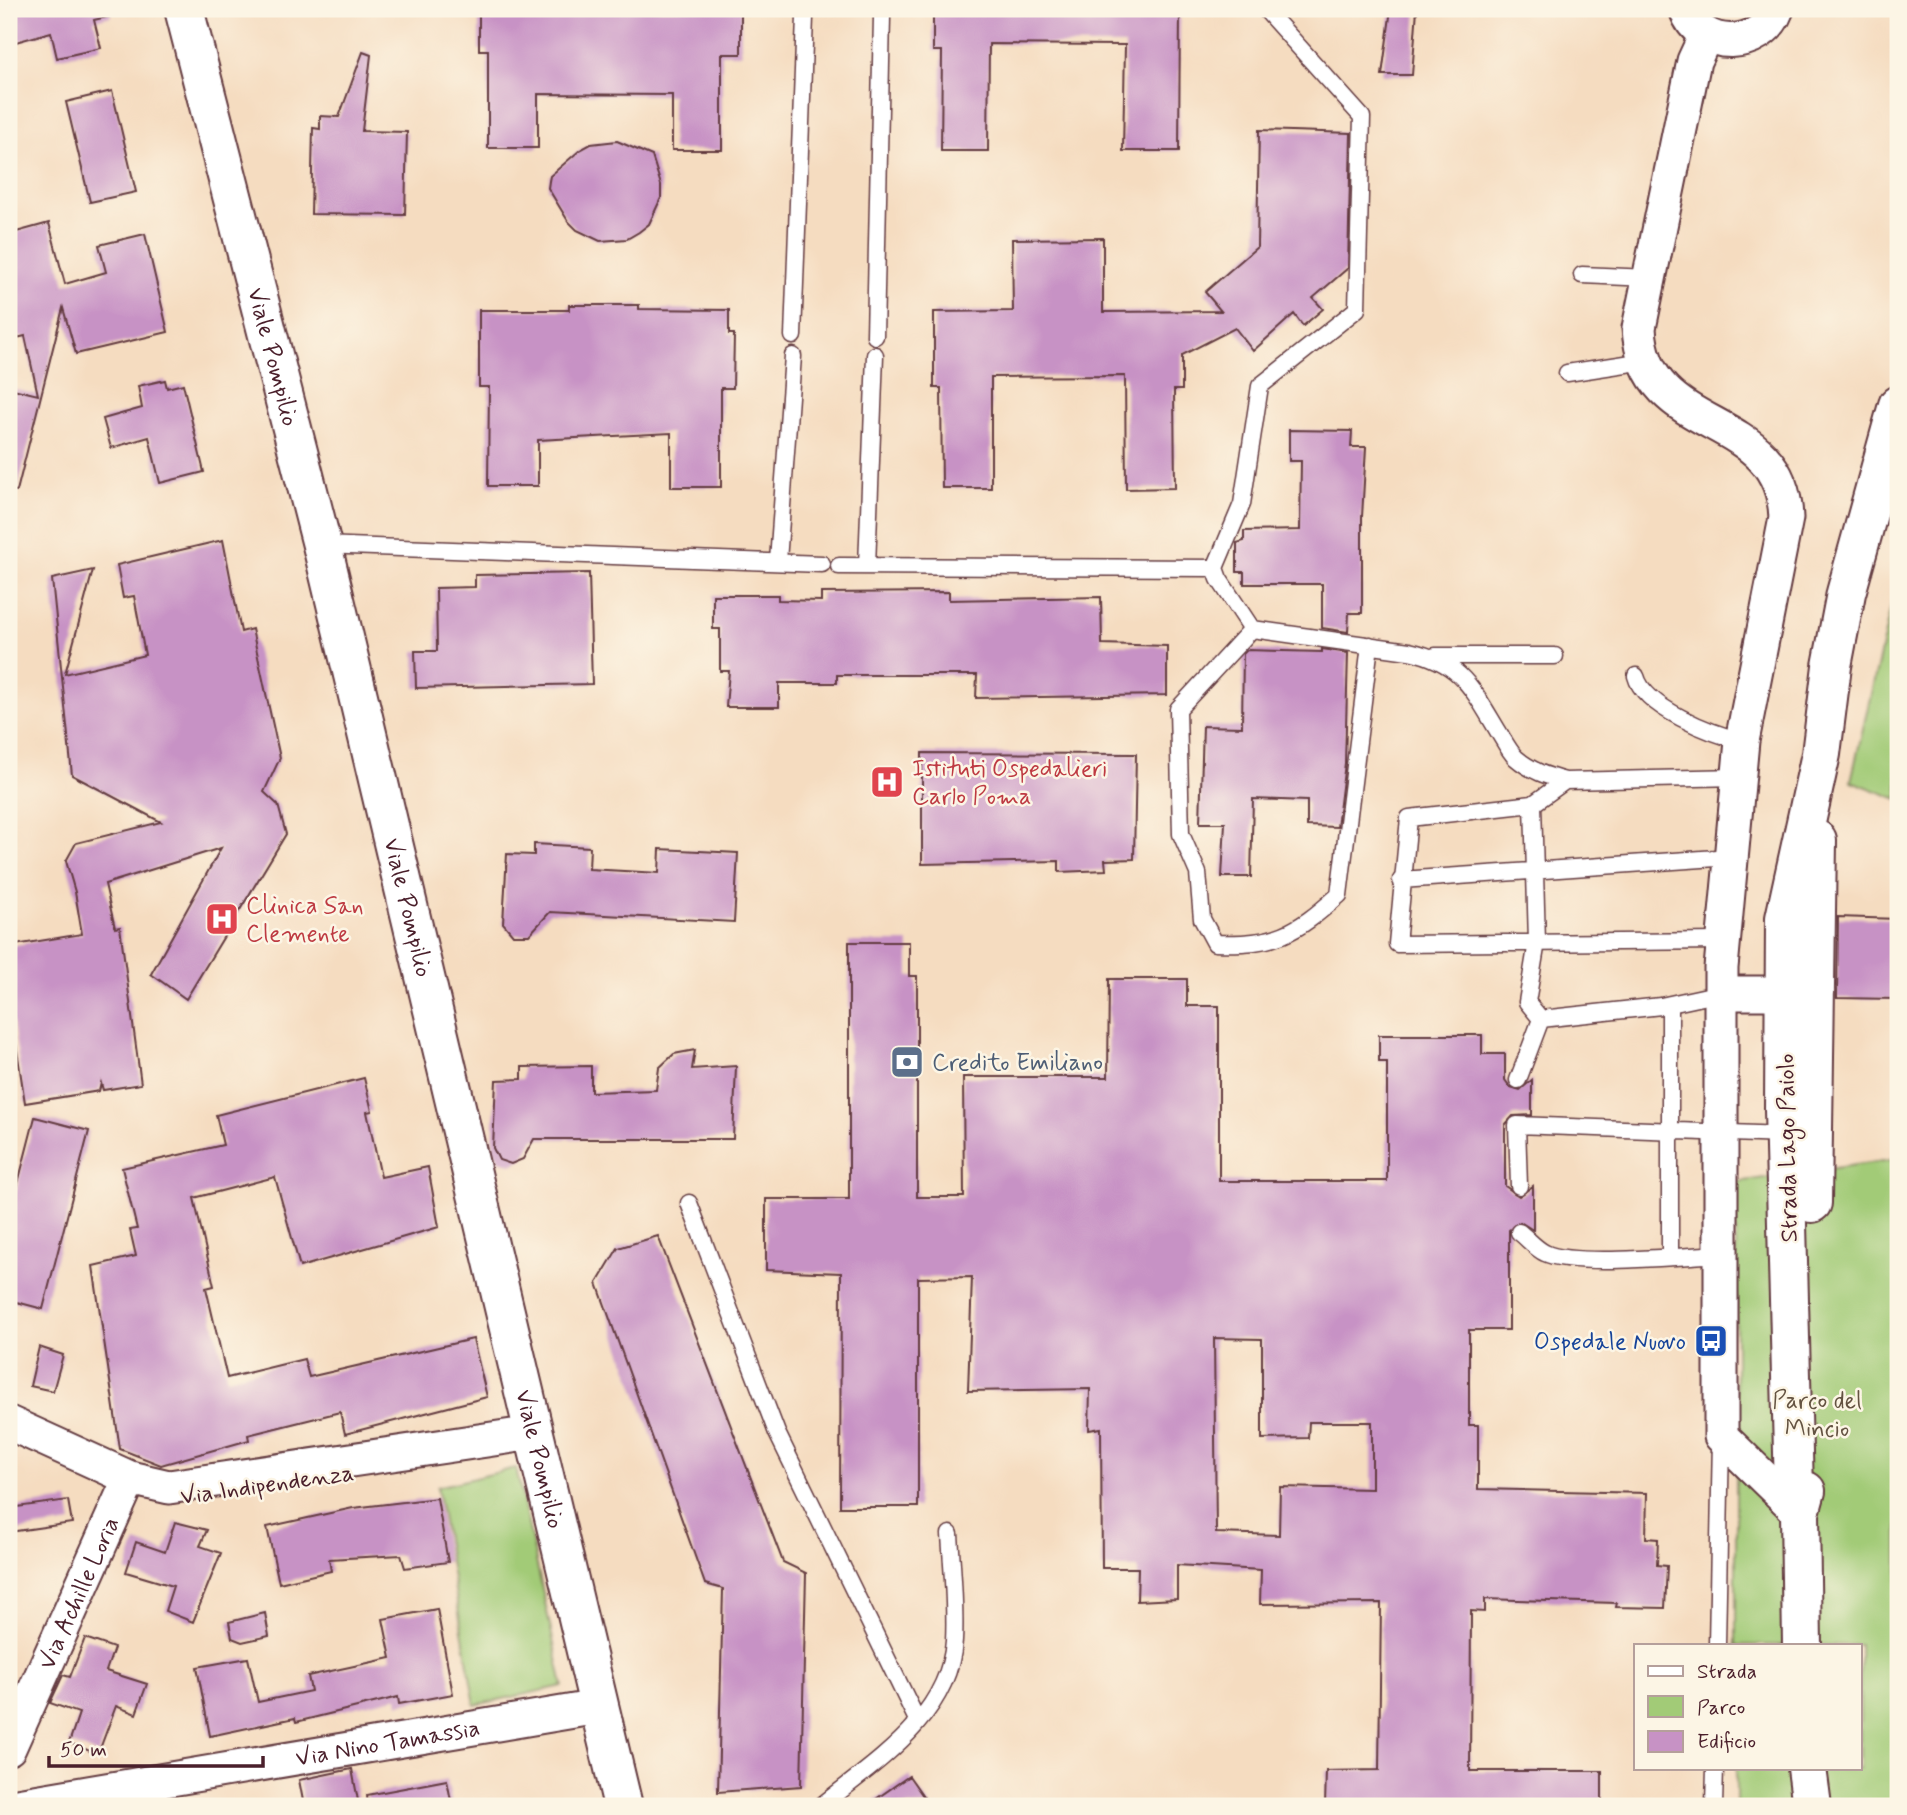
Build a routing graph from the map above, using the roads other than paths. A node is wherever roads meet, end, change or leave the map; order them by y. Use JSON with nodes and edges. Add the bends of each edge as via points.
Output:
{"nodes":[{"id":1,"x":184,"y":9,"type":"edge"},
{"id":2,"x":1265,"y":9,"type":"edge"},
{"id":3,"x":1686,"y":9,"type":"edge"},
{"id":4,"x":1777,"y":9,"type":"edge"},
{"id":5,"x":805,"y":16,"type":"dead end"},
{"id":6,"x":881,"y":17,"type":"dead end"},
{"id":7,"x":1706,"y":35,"type":"junction"},
{"id":8,"x":1582,"y":275,"type":"dead end"},
{"id":9,"x":1649,"y":278,"type":"junction"},
{"id":10,"x":793,"y":336,"type":"dead end"},
{"id":11,"x":874,"y":336,"type":"dead end"},
{"id":12,"x":875,"y":355,"type":"dead end"},
{"id":13,"x":793,"y":356,"type":"dead end"},
{"id":14,"x":1645,"y":361,"type":"junction"},
{"id":15,"x":1567,"y":373,"type":"dead end"},
{"id":16,"x":1898,"y":405,"type":"edge"},
{"id":17,"x":322,"y":545,"type":"junction"},
{"id":18,"x":778,"y":561,"type":"junction"},
{"id":19,"x":822,"y":564,"type":"dead end"},
{"id":20,"x":839,"y":566,"type":"dead end"},
{"id":21,"x":867,"y":566,"type":"junction"},
{"id":22,"x":1214,"y":568,"type":"junction"},
{"id":23,"x":1252,"y":629,"type":"junction"},
{"id":24,"x":1370,"y":645,"type":"junction"},
{"id":25,"x":1433,"y":656,"type":"junction"},
{"id":26,"x":1555,"y":656,"type":"dead end"},
{"id":27,"x":1636,"y":676,"type":"dead end"},
{"id":28,"x":1742,"y":741,"type":"junction"},
{"id":29,"x":1739,"y":777,"type":"junction"},
{"id":30,"x":1565,"y":781,"type":"junction"},
{"id":31,"x":1814,"y":784,"type":"junction"},
{"id":32,"x":1533,"y":804,"type":"junction"},
{"id":33,"x":1731,"y":858,"type":"junction"},
{"id":34,"x":1534,"y":871,"type":"junction"},
{"id":35,"x":1401,"y":880,"type":"junction"},
{"id":36,"x":1723,"y":941,"type":"junction"},
{"id":37,"x":1537,"y":942,"type":"junction"},
{"id":38,"x":1721,"y":993,"type":"junction"},
{"id":39,"x":1785,"y":993,"type":"junction"},
{"id":40,"x":1670,"y":1004,"type":"junction"},
{"id":41,"x":1541,"y":1019,"type":"junction"},
{"id":42,"x":1518,"y":1080,"type":"dead end"},
{"id":43,"x":1669,"y":1130,"type":"junction"},
{"id":44,"x":1719,"y":1133,"type":"junction"},
{"id":45,"x":1799,"y":1139,"type":"junction"},
{"id":46,"x":1518,"y":1186,"type":"dead end"},
{"id":47,"x":689,"y":1203,"type":"dead end"},
{"id":48,"x":1519,"y":1232,"type":"dead end"},
{"id":49,"x":1721,"y":1254,"type":"junction"},
{"id":50,"x":1670,"y":1257,"type":"junction"},
{"id":51,"x":9,"y":1423,"type":"edge"},
{"id":52,"x":9,"y":1433,"type":"edge"},
{"id":53,"x":1721,"y":1436,"type":"junction"},
{"id":54,"x":534,"y":1439,"type":"junction"},
{"id":55,"x":128,"y":1482,"type":"junction"},
{"id":56,"x":1800,"y":1513,"type":"junction"},
{"id":57,"x":950,"y":1534,"type":"dead end"},
{"id":58,"x":1717,"y":1644,"type":"edge"},
{"id":59,"x":1802,"y":1644,"type":"edge"},
{"id":60,"x":598,"y":1707,"type":"junction"},
{"id":61,"x":918,"y":1722,"type":"junction"},
{"id":62,"x":9,"y":1748,"type":"edge"},
{"id":63,"x":1715,"y":1770,"type":"edge"},
{"id":64,"x":1807,"y":1770,"type":"edge"},
{"id":65,"x":12,"y":1806,"type":"edge"},
{"id":66,"x":623,"y":1806,"type":"edge"},
{"id":67,"x":821,"y":1806,"type":"edge"},
{"id":68,"x":1714,"y":1806,"type":"edge"},
{"id":69,"x":1812,"y":1806,"type":"edge"}],
"edges":[{"from":1,"to":17,"type":"street","name":"Viale Pompilio"},
{"from":2,"to":22,"type":"lane","via":[[1362,117],[1357,309],[1260,386],[1242,504]]},
{"from":3,"to":7,"type":"street"},
{"from":4,"to":7,"type":"street","via":[[1763,30],[1750,38],[1735,42]]},
{"from":5,"to":10,"type":"lane"},
{"from":6,"to":11,"type":"lane"},
{"from":7,"to":9,"type":"street","via":[[1694,61]]},
{"from":8,"to":9,"type":"lane"},
{"from":9,"to":14,"type":"street","via":[[1639,328]]},
{"from":12,"to":21,"type":"lane"},
{"from":13,"to":18,"type":"lane"},
{"from":14,"to":15,"type":"lane"},
{"from":14,"to":28,"type":"street","via":[[1658,386],[1681,407],[1745,440],[1761,454],[1783,490],[1786,518]]},
{"from":16,"to":31,"type":"street","name":"Strada Lago Paiolo","via":[[1846,593]]},
{"from":17,"to":18,"type":"lane"},
{"from":17,"to":54,"type":"street","name":"Viale Pompilio"},
{"from":18,"to":19,"type":"lane"},
{"from":20,"to":21,"type":"lane"},
{"from":21,"to":22,"type":"lane"},
{"from":22,"to":23,"type":"lane"},
{"from":23,"to":24,"type":"lane"},
{"from":23,"to":24,"type":"lane","via":[[1178,709],[1181,834],[1198,873],[1202,919],[1215,943],[1279,938],[1306,925],[1339,895]]},
{"from":24,"to":25,"type":"lane"},
{"from":25,"to":26,"type":"lane"},
{"from":25,"to":30,"type":"lane","via":[[1466,679],[1515,757],[1539,774]]},
{"from":27,"to":28,"type":"lane","via":[[1638,685],[1656,703],[1706,729]]},
{"from":28,"to":29,"type":"street"},
{"from":29,"to":30,"type":"lane"},
{"from":29,"to":33,"type":"street"},
{"from":30,"to":32,"type":"lane"},
{"from":31,"to":39,"type":"street","name":"Strada Lago Paiolo","via":[[1787,904]]},
{"from":31,"to":45,"type":"street","name":"Strada Lago Paiolo","via":[[1817,944]]},
{"from":32,"to":34,"type":"lane"},
{"from":32,"to":35,"type":"lane","via":[[1409,818]]},
{"from":33,"to":34,"type":"lane"},
{"from":33,"to":36,"type":"street"},
{"from":34,"to":35,"type":"lane"},
{"from":34,"to":37,"type":"lane"},
{"from":35,"to":37,"type":"lane","via":[[1397,944]]},
{"from":36,"to":37,"type":"lane"},
{"from":36,"to":38,"type":"street"},
{"from":37,"to":41,"type":"lane","via":[[1527,1002]]},
{"from":38,"to":39,"type":"street"},
{"from":38,"to":40,"type":"lane"},
{"from":38,"to":44,"type":"street"},
{"from":39,"to":45,"type":"street","name":"Strada Lago Paiolo"},
{"from":40,"to":41,"type":"lane"},
{"from":40,"to":43,"type":"lane"},
{"from":41,"to":42,"type":"lane"},
{"from":43,"to":44,"type":"lane"},
{"from":43,"to":46,"type":"lane","via":[[1517,1125]]},
{"from":43,"to":50,"type":"lane"},
{"from":44,"to":45,"type":"lane"},
{"from":44,"to":49,"type":"street"},
{"from":45,"to":56,"type":"street","name":"Strada Lago Paiolo","via":[[1806,1489]]},
{"from":47,"to":61,"type":"lane","via":[[777,1433]]},
{"from":48,"to":50,"type":"lane","via":[[1545,1253],[1573,1258]]},
{"from":49,"to":50,"type":"lane"},
{"from":49,"to":53,"type":"street"},
{"from":51,"to":55,"type":"street","name":"Via Indipendenza"},
{"from":52,"to":55,"type":"lane","name":"Via Indipendenza"},
{"from":53,"to":56,"type":"street"},
{"from":53,"to":58,"type":"lane"},
{"from":54,"to":55,"type":"street","name":"Via Indipendenza","via":[[169,1487]]},
{"from":54,"to":60,"type":"street","name":"Viale Pompilio"},
{"from":55,"to":62,"type":"street","name":"Via Achille Loria"},
{"from":56,"to":59,"type":"street","name":"Strada Lago Paiolo"},
{"from":57,"to":61,"type":"lane","via":[[954,1643],[942,1687]]},
{"from":60,"to":65,"type":"street","name":"Via Nino Tamassia"},
{"from":60,"to":66,"type":"street","name":"Viale Pompilio"},
{"from":61,"to":67,"type":"lane","via":[[908,1736]]},
{"from":63,"to":68,"type":"lane"},
{"from":64,"to":69,"type":"street"}]}
